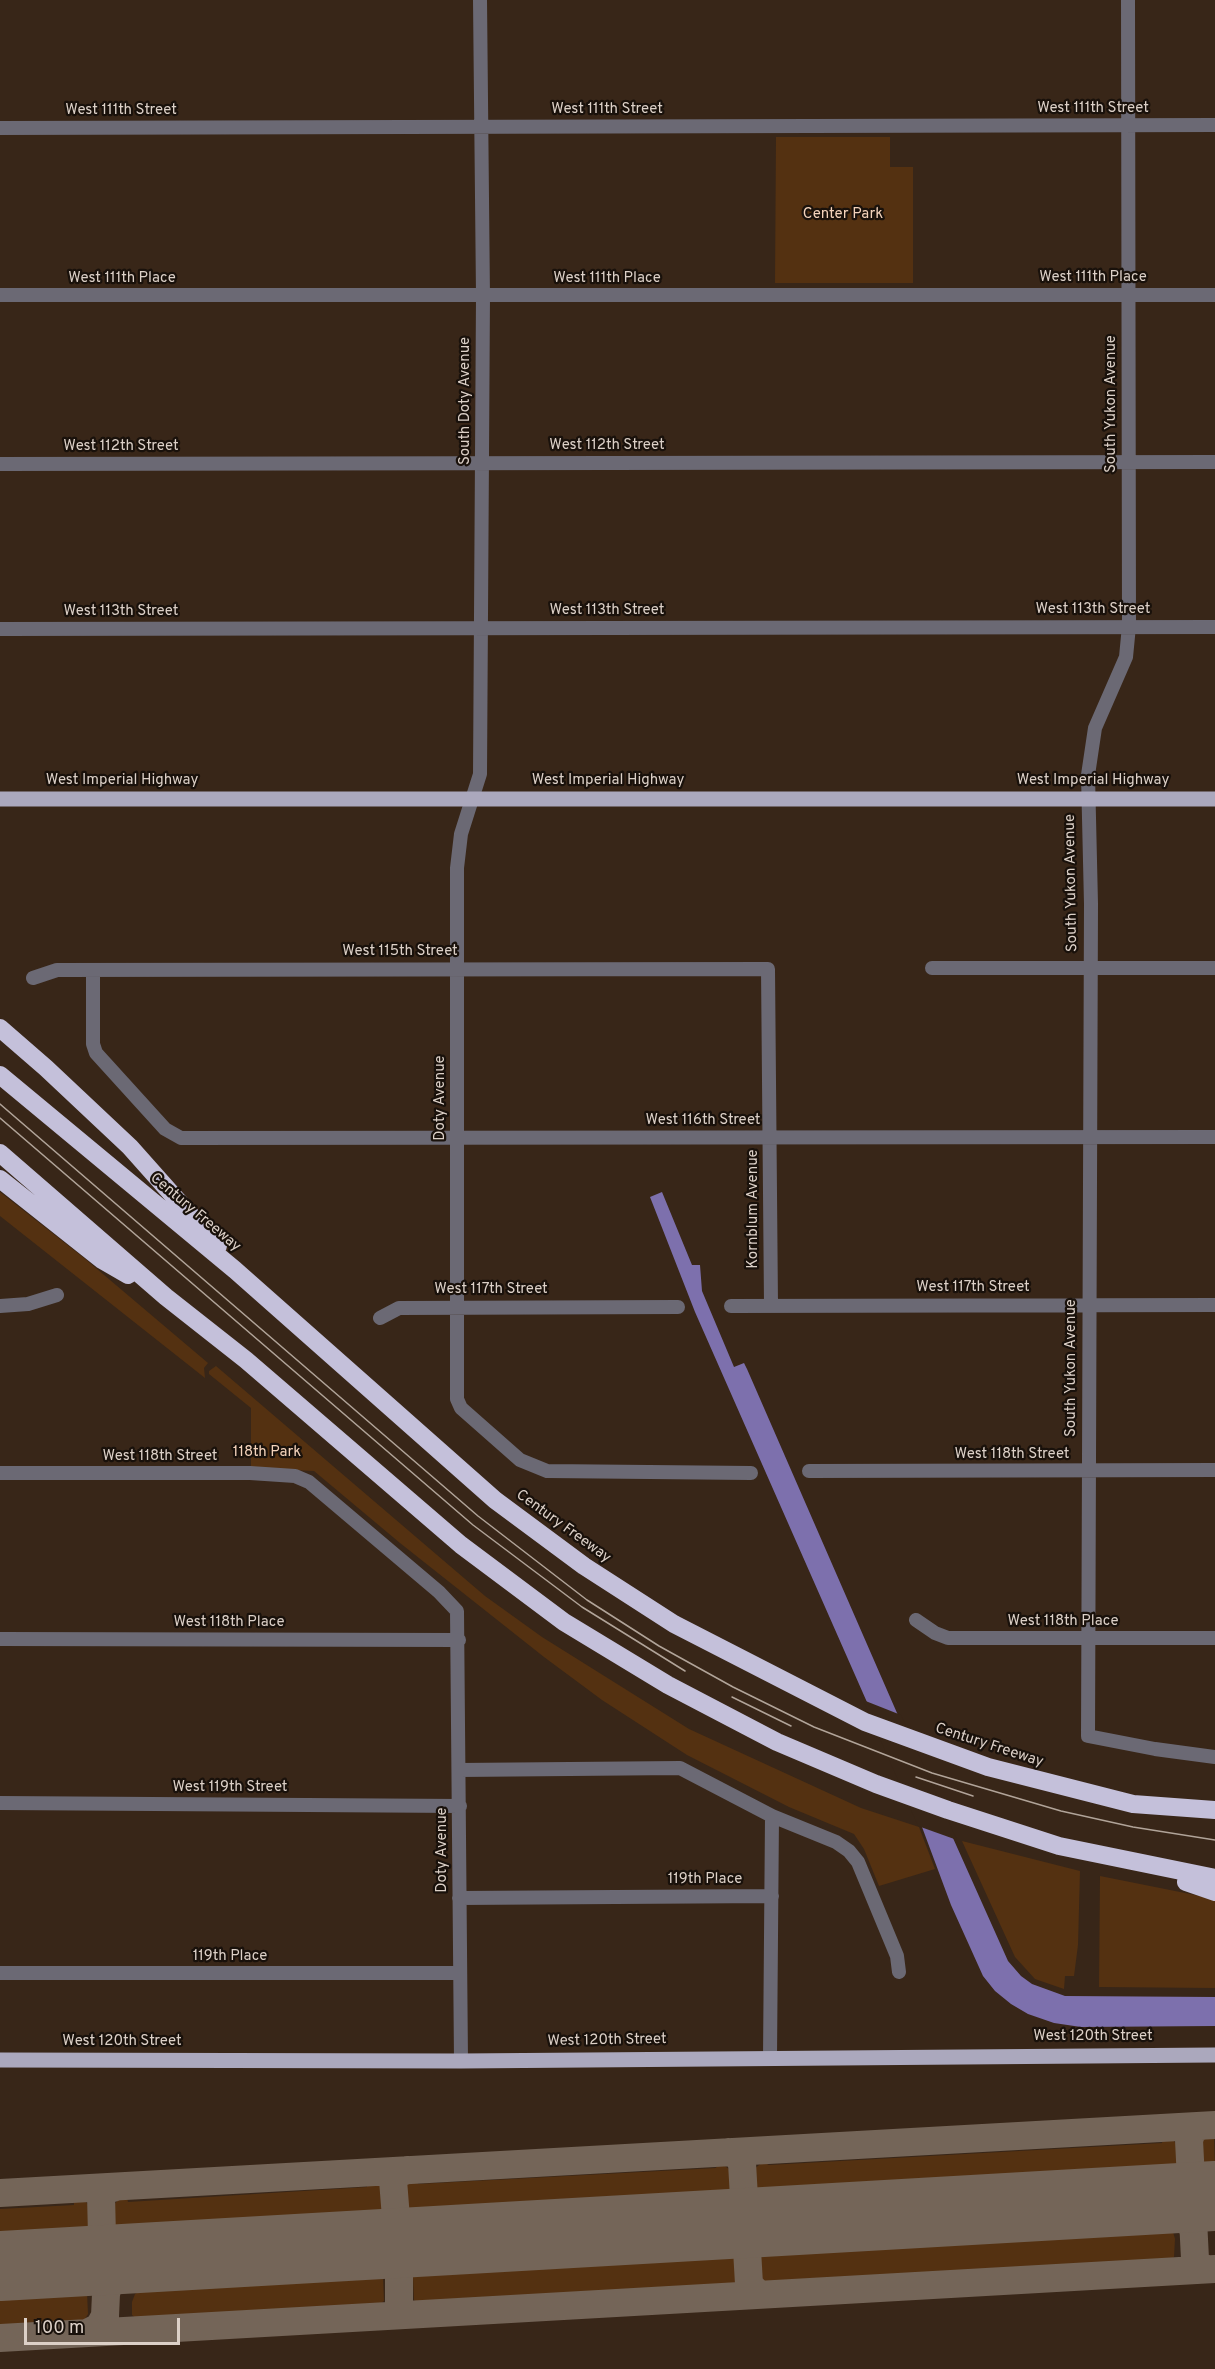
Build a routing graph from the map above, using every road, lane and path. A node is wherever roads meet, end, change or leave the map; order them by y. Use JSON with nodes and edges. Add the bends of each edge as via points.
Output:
{"nodes":[{"id":1,"x":480,"y":0,"type":"edge"},
{"id":2,"x":1128,"y":0,"type":"edge"},
{"id":3,"x":1128,"y":126,"type":"junction"},
{"id":4,"x":1215,"y":126,"type":"edge"},
{"id":5,"x":480,"y":127,"type":"junction"},
{"id":6,"x":0,"y":128,"type":"edge"},
{"id":7,"x":0,"y":295,"type":"edge"},
{"id":8,"x":1128,"y":295,"type":"junction"},
{"id":9,"x":1215,"y":295,"type":"edge"},
{"id":10,"x":483,"y":296,"type":"junction"},
{"id":11,"x":1129,"y":462,"type":"junction"},
{"id":12,"x":1215,"y":462,"type":"edge"},
{"id":13,"x":482,"y":463,"type":"junction"},
{"id":14,"x":0,"y":464,"type":"edge"},
{"id":15,"x":1129,"y":626,"type":"junction"},
{"id":16,"x":481,"y":627,"type":"junction"},
{"id":17,"x":1215,"y":627,"type":"edge"},
{"id":18,"x":0,"y":629,"type":"edge"},
{"id":19,"x":471,"y":799,"type":"junction"},
{"id":20,"x":1088,"y":799,"type":"junction"},
{"id":21,"x":1215,"y":799,"type":"edge"},
{"id":22,"x":0,"y":800,"type":"edge"},
{"id":23,"x":932,"y":968,"type":"dead end"},
{"id":24,"x":1089,"y":968,"type":"junction"},
{"id":25,"x":1215,"y":968,"type":"edge"},
{"id":26,"x":457,"y":969,"type":"junction"},
{"id":27,"x":768,"y":969,"type":"joint"},
{"id":28,"x":93,"y":970,"type":"junction"},
{"id":29,"x":33,"y":978,"type":"dead end"},
{"id":30,"x":0,"y":1028,"type":"edge"},
{"id":31,"x":0,"y":1075,"type":"edge"},
{"id":32,"x":770,"y":1137,"type":"junction"},
{"id":33,"x":1089,"y":1137,"type":"junction"},
{"id":34,"x":1215,"y":1137,"type":"edge"},
{"id":35,"x":458,"y":1139,"type":"junction"},
{"id":36,"x":0,"y":1153,"type":"edge"},
{"id":37,"x":0,"y":1179,"type":"edge"},
{"id":38,"x":235,"y":1270,"type":"junction"},
{"id":39,"x":57,"y":1295,"type":"dead end"},
{"id":40,"x":166,"y":1297,"type":"junction"},
{"id":41,"x":0,"y":1305,"type":"edge"},
{"id":42,"x":771,"y":1305,"type":"junction"},
{"id":43,"x":1089,"y":1305,"type":"junction"},
{"id":44,"x":1215,"y":1305,"type":"edge"},
{"id":45,"x":458,"y":1306,"type":"junction"},
{"id":46,"x":731,"y":1306,"type":"dead end"},
{"id":47,"x":678,"y":1307,"type":"dead end"},
{"id":48,"x":380,"y":1317,"type":"dead end"},
{"id":49,"x":1215,"y":1470,"type":"edge"},
{"id":50,"x":809,"y":1471,"type":"dead end"},
{"id":51,"x":1089,"y":1472,"type":"junction"},
{"id":52,"x":0,"y":1473,"type":"edge"},
{"id":53,"x":751,"y":1473,"type":"dead end"},
{"id":54,"x":916,"y":1620,"type":"dead end"},
{"id":55,"x":1215,"y":1638,"type":"edge"},
{"id":56,"x":0,"y":1639,"type":"edge"},
{"id":57,"x":1088,"y":1639,"type":"junction"},
{"id":58,"x":459,"y":1640,"type":"junction"},
{"id":59,"x":1215,"y":1757,"type":"edge"},
{"id":60,"x":459,"y":1770,"type":"junction"},
{"id":61,"x":0,"y":1803,"type":"edge"},
{"id":62,"x":460,"y":1806,"type":"junction"},
{"id":63,"x":1215,"y":1810,"type":"edge"},
{"id":64,"x":772,"y":1816,"type":"junction"},
{"id":65,"x":1128,"y":1862,"type":"junction"},
{"id":66,"x":1215,"y":1878,"type":"edge"},
{"id":67,"x":1215,"y":1892,"type":"edge"},
{"id":68,"x":772,"y":1896,"type":"junction"},
{"id":69,"x":459,"y":1898,"type":"junction"},
{"id":70,"x":899,"y":1972,"type":"dead end"},
{"id":71,"x":0,"y":1973,"type":"edge"},
{"id":72,"x":460,"y":1973,"type":"junction"},
{"id":73,"x":1215,"y":2055,"type":"edge"},
{"id":74,"x":770,"y":2057,"type":"junction"},
{"id":75,"x":0,"y":2060,"type":"edge"},
{"id":76,"x":461,"y":2061,"type":"junction"}],
"edges":[{"from":1,"to":5,"type":"street","name":"South Doty Avenue"},
{"from":2,"to":3,"type":"street","name":"South Yukon Avenue"},
{"from":3,"to":4,"type":"street","name":"West 111th Street"},
{"from":3,"to":5,"type":"street","name":"West 111th Street"},
{"from":3,"to":8,"type":"street","name":"South Yukon Avenue"},
{"from":5,"to":6,"type":"street","name":"West 111th Street"},
{"from":5,"to":10,"type":"street","name":"South Doty Avenue"},
{"from":7,"to":10,"type":"street","name":"West 111th Place"},
{"from":8,"to":9,"type":"street","name":"West 111th Place"},
{"from":8,"to":10,"type":"street","name":"West 111th Place"},
{"from":8,"to":11,"type":"street","name":"South Yukon Avenue"},
{"from":10,"to":13,"type":"street","name":"South Doty Avenue"},
{"from":11,"to":12,"type":"street","name":"West 112th Street"},
{"from":11,"to":13,"type":"street","name":"West 112th Street"},
{"from":11,"to":15,"type":"street","name":"South Yukon Avenue"},
{"from":13,"to":14,"type":"street","name":"West 112th Street"},
{"from":13,"to":16,"type":"street","name":"South Doty Avenue"},
{"from":15,"to":16,"type":"street","name":"West 113th Street"},
{"from":15,"to":17,"type":"street","name":"West 113th Street"},
{"from":15,"to":20,"type":"street","name":"South Yukon Avenue","via":[[1126,657],[1095,728],[1089,753]]},
{"from":16,"to":18,"type":"street","name":"West 113th Street"},
{"from":16,"to":19,"type":"street","name":"South Doty Avenue","via":[[480,774]]},
{"from":19,"to":20,"type":"main road","name":"West Imperial Highway"},
{"from":19,"to":22,"type":"main road","name":"West Imperial Highway"},
{"from":19,"to":26,"type":"street","name":"Doty Avenue","via":[[457,868]]},
{"from":20,"to":21,"type":"main road","name":"West Imperial Highway"},
{"from":20,"to":24,"type":"street","name":"South Yukon Avenue"},
{"from":23,"to":24,"type":"street"},
{"from":24,"to":25,"type":"street"},
{"from":24,"to":33,"type":"street","name":"South Yukon Avenue"},
{"from":26,"to":27,"type":"street","name":"West 115th Street"},
{"from":26,"to":28,"type":"street","name":"West 115th Street"},
{"from":26,"to":35,"type":"street","name":"Doty Avenue"},
{"from":27,"to":32,"type":"street","name":"Kornblum Avenue"},
{"from":28,"to":29,"type":"street","name":"West 115th Street","via":[[57,970]]},
{"from":28,"to":35,"type":"street","name":"West 116th Street","via":[[96,1053],[165,1129],[181,1138]]},
{"from":30,"to":38,"type":"highway","via":[[130,1147],[208,1232]]},
{"from":31,"to":38,"type":"highway","name":"Century Freeway"},
{"from":32,"to":33,"type":"street","name":"West 116th Street"},
{"from":32,"to":35,"type":"street","name":"West 116th Street"},
{"from":32,"to":42,"type":"street","name":"Kornblum Avenue"},
{"from":33,"to":34,"type":"street","name":"West 116th Street"},
{"from":33,"to":43,"type":"street","name":"South Yukon Avenue"},
{"from":35,"to":45,"type":"street","name":"Doty Avenue"},
{"from":36,"to":40,"type":"highway"},
{"from":37,"to":40,"type":"highway","via":[[102,1260]]},
{"from":38,"to":63,"type":"highway","name":"Century Freeway","via":[[495,1500],[584,1566],[674,1624],[865,1722],[988,1767],[1133,1804]]},
{"from":39,"to":41,"type":"street","via":[[28,1304]]},
{"from":40,"to":65,"type":"highway","via":[[246,1360],[461,1545],[564,1622],[668,1685],[767,1737],[876,1784],[1059,1846]]},
{"from":42,"to":43,"type":"street","name":"West 117th Street"},
{"from":42,"to":46,"type":"street","name":"West 117th Street"},
{"from":43,"to":44,"type":"street","name":"West 117th Street"},
{"from":43,"to":51,"type":"street","name":"South Yukon Avenue"},
{"from":45,"to":47,"type":"street","name":"West 117th Street"},
{"from":45,"to":48,"type":"street","name":"West 117th Street","via":[[399,1308]]},
{"from":45,"to":53,"type":"street","name":"Doty Avenue","via":[[457,1399],[520,1460],[547,1471]]},
{"from":49,"to":51,"type":"street","name":"West 118th Street"},
{"from":50,"to":51,"type":"street","name":"West 118th Street"},
{"from":51,"to":57,"type":"street","name":"South Yukon Avenue"},
{"from":52,"to":58,"type":"street","name":"West 118th Street","via":[[295,1476],[309,1482],[439,1592],[457,1611]]},
{"from":54,"to":57,"type":"street","name":"West 118th Place","via":[[948,1638]]},
{"from":55,"to":57,"type":"street","name":"West 118th Place"},
{"from":56,"to":58,"type":"street","name":"West 118th Place"},
{"from":57,"to":59,"type":"street","name":"South Yukon Avenue","via":[[1088,1736]]},
{"from":58,"to":60,"type":"street","name":"Doty Avenue"},
{"from":60,"to":62,"type":"street","name":"Doty Avenue"},
{"from":60,"to":64,"type":"street","via":[[681,1768]]},
{"from":61,"to":62,"type":"street","name":"West 119th Street"},
{"from":62,"to":69,"type":"street","name":"Doty Avenue"},
{"from":64,"to":68,"type":"street"},
{"from":64,"to":70,"type":"street","via":[[837,1842],[854,1855],[897,1956]]},
{"from":65,"to":66,"type":"highway"},
{"from":65,"to":67,"type":"highway"},
{"from":68,"to":69,"type":"street","name":"119th Place"},
{"from":68,"to":74,"type":"street"},
{"from":69,"to":72,"type":"street","name":"Doty Avenue"},
{"from":71,"to":72,"type":"street","name":"119th Place"},
{"from":72,"to":76,"type":"street","name":"Doty Avenue"},
{"from":73,"to":74,"type":"main road","name":"West 120th Street"},
{"from":74,"to":76,"type":"main road","name":"West 120th Street"},
{"from":75,"to":76,"type":"main road","name":"West 120th Street"}]}
